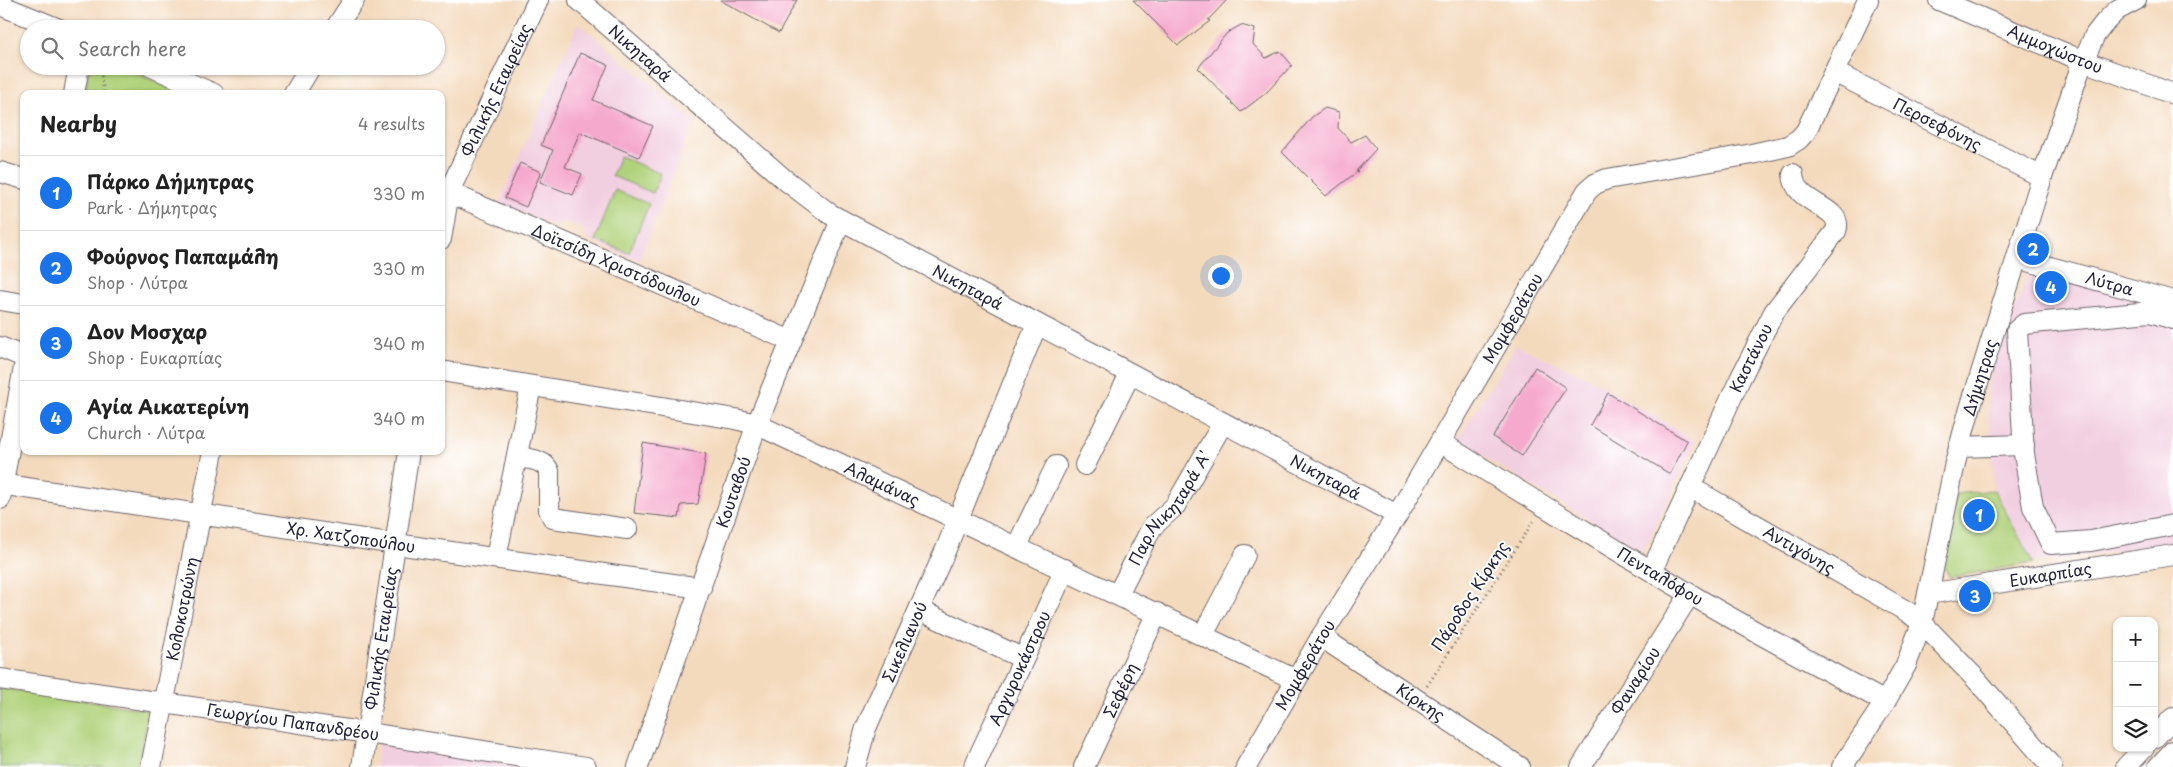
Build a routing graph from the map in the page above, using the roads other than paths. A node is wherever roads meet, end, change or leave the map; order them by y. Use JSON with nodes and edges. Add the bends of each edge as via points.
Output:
{"nodes":[{"id":1,"x":538,"y":0,"type":"edge"},
{"id":2,"x":579,"y":0,"type":"edge"},
{"id":3,"x":1868,"y":0,"type":"edge"},
{"id":4,"x":1939,"y":0,"type":"edge"},
{"id":5,"x":350,"y":1,"type":"edge"},
{"id":6,"x":2131,"y":1,"type":"edge"},
{"id":7,"x":0,"y":5,"type":"edge"},
{"id":8,"x":37,"y":20,"type":"edge"},
{"id":9,"x":340,"y":20,"type":"edge"},
{"id":10,"x":2083,"y":61,"type":"junction"},
{"id":11,"x":1834,"y":72,"type":"junction"},
{"id":12,"x":78,"y":75,"type":"edge"},
{"id":13,"x":171,"y":75,"type":"edge"},
{"id":14,"x":306,"y":75,"type":"edge"},
{"id":15,"x":75,"y":90,"type":"edge"},
{"id":16,"x":205,"y":90,"type":"edge"},
{"id":17,"x":296,"y":90,"type":"edge"},
{"id":18,"x":2173,"y":94,"type":"edge"},
{"id":19,"x":0,"y":172,"type":"edge"},
{"id":20,"x":1792,"y":174,"type":"dead end"},
{"id":21,"x":2042,"y":177,"type":"junction"},
{"id":22,"x":20,"y":178,"type":"edge"},
{"id":23,"x":445,"y":190,"type":"edge"},
{"id":24,"x":841,"y":220,"type":"junction"},
{"id":25,"x":2017,"y":258,"type":"junction"},
{"id":26,"x":0,"y":300,"type":"edge"},
{"id":27,"x":2173,"y":301,"type":"edge"},
{"id":28,"x":20,"y":303,"type":"edge"},
{"id":29,"x":2173,"y":319,"type":"edge"},
{"id":30,"x":1037,"y":324,"type":"junction"},
{"id":31,"x":792,"y":341,"type":"junction"},
{"id":32,"x":0,"y":347,"type":"edge"},
{"id":33,"x":20,"y":355,"type":"edge"},
{"id":34,"x":445,"y":372,"type":"edge"},
{"id":35,"x":1130,"y":374,"type":"junction"},
{"id":36,"x":531,"y":386,"type":"junction"},
{"id":37,"x":20,"y":388,"type":"edge"},
{"id":38,"x":1223,"y":423,"type":"junction"},
{"id":39,"x":757,"y":424,"type":"junction"},
{"id":40,"x":1440,"y":442,"type":"junction"},
{"id":41,"x":2024,"y":445,"type":"junction"},
{"id":42,"x":1959,"y":447,"type":"junction"},
{"id":43,"x":211,"y":455,"type":"edge"},
{"id":44,"x":408,"y":455,"type":"edge"},
{"id":45,"x":517,"y":457,"type":"junction"},
{"id":46,"x":1085,"y":465,"type":"dead end"},
{"id":47,"x":1056,"y":466,"type":"dead end"},
{"id":48,"x":1690,"y":487,"type":"junction"},
{"id":49,"x":1,"y":489,"type":"edge"},
{"id":50,"x":200,"y":515,"type":"junction"},
{"id":51,"x":1397,"y":515,"type":"junction"},
{"id":52,"x":958,"y":518,"type":"junction"},
{"id":53,"x":2173,"y":525,"type":"edge"},
{"id":54,"x":627,"y":529,"type":"dead end"},
{"id":55,"x":396,"y":544,"type":"junction"},
{"id":56,"x":1017,"y":546,"type":"junction"},
{"id":57,"x":1245,"y":555,"type":"dead end"},
{"id":58,"x":2173,"y":555,"type":"edge"},
{"id":59,"x":496,"y":558,"type":"junction"},
{"id":60,"x":1065,"y":569,"type":"junction"},
{"id":61,"x":1652,"y":570,"type":"junction"},
{"id":62,"x":701,"y":588,"type":"junction"},
{"id":63,"x":1118,"y":594,"type":"junction"},
{"id":64,"x":1690,"y":594,"type":"junction"},
{"id":65,"x":1928,"y":594,"type":"junction"},
{"id":66,"x":919,"y":610,"type":"junction"},
{"id":67,"x":1157,"y":613,"type":"junction"},
{"id":68,"x":1915,"y":617,"type":"junction"},
{"id":69,"x":1204,"y":635,"type":"junction"},
{"id":70,"x":1321,"y":637,"type":"junction"},
{"id":71,"x":1022,"y":658,"type":"junction"},
{"id":72,"x":0,"y":679,"type":"edge"},
{"id":73,"x":1296,"y":680,"type":"junction"},
{"id":74,"x":1885,"y":702,"type":"junction"},
{"id":75,"x":164,"y":704,"type":"junction"},
{"id":76,"x":2173,"y":718,"type":"edge"},
{"id":77,"x":368,"y":732,"type":"junction"},
{"id":78,"x":2158,"y":734,"type":"edge"},
{"id":79,"x":2173,"y":751,"type":"edge"},
{"id":80,"x":2140,"y":752,"type":"edge"},
{"id":81,"x":151,"y":767,"type":"edge"},
{"id":82,"x":362,"y":767,"type":"edge"},
{"id":83,"x":586,"y":767,"type":"edge"},
{"id":84,"x":638,"y":767,"type":"edge"},
{"id":85,"x":855,"y":767,"type":"edge"},
{"id":86,"x":974,"y":767,"type":"edge"},
{"id":87,"x":1084,"y":767,"type":"edge"},
{"id":88,"x":1246,"y":767,"type":"edge"},
{"id":89,"x":1520,"y":767,"type":"edge"},
{"id":90,"x":1581,"y":767,"type":"edge"},
{"id":91,"x":1842,"y":767,"type":"edge"},
{"id":92,"x":2052,"y":767,"type":"edge"},
{"id":93,"x":2126,"y":767,"type":"edge"},
{"id":94,"x":2158,"y":767,"type":"edge"}],
"edges":[{"from":1,"to":23,"type":"street","name":"Φιλικής Εταιρείας"},
{"from":2,"to":24,"type":"street","name":"Νικηταρά","via":[[784,179]]},
{"from":3,"to":11,"type":"street","name":"Μομφεράτου"},
{"from":4,"to":10,"type":"street","name":"Αμμοχώστου"},
{"from":5,"to":9,"type":"street"},
{"from":6,"to":10,"type":"street","name":"Δήμητρας","via":[[2104,22]]},
{"from":7,"to":8,"type":"street"},
{"from":10,"to":18,"type":"street","name":"Αμμοχώστου"},
{"from":10,"to":21,"type":"street","name":"Δήμητρας"},
{"from":11,"to":21,"type":"street","name":"Περσεφόνης"},
{"from":11,"to":40,"type":"street","name":"Μομφεράτου","via":[[1806,131],[1788,146],[1607,179],[1587,191]]},
{"from":12,"to":15,"type":"street"},
{"from":13,"to":16,"type":"street"},
{"from":14,"to":17,"type":"street"},
{"from":19,"to":22,"type":"street"},
{"from":20,"to":48,"type":"street","name":"Καστάνου","via":[[1793,184],[1799,192],[1835,217],[1838,226],[1774,312]]},
{"from":21,"to":25,"type":"street","name":"Δήμητρας"},
{"from":23,"to":31,"type":"street","name":"Δοϊτσίδη Χριστόδουλου"},
{"from":24,"to":30,"type":"street","name":"Νικηταρά"},
{"from":24,"to":31,"type":"street","name":"Κουταβού"},
{"from":25,"to":27,"type":"street","name":"Λύτρα"},
{"from":25,"to":42,"type":"street","name":"Δήμητρας"},
{"from":26,"to":28,"type":"street"},
{"from":29,"to":41,"type":"street","via":[[2150,312],[2024,324],[2017,330]]},
{"from":30,"to":35,"type":"street","name":"Νικηταρά"},
{"from":30,"to":52,"type":"street","name":"Σικελιανού"},
{"from":31,"to":39,"type":"street","name":"Κουταβού"},
{"from":32,"to":33,"type":"street"},
{"from":34,"to":36,"type":"street","name":"Αλαμάνας"},
{"from":35,"to":38,"type":"street","name":"Νικηταρά"},
{"from":35,"to":46,"type":"street"},
{"from":36,"to":39,"type":"street","name":"Αλαμάνας"},
{"from":36,"to":45,"type":"street"},
{"from":37,"to":49,"type":"street"},
{"from":38,"to":51,"type":"street","name":"Νικηταρά"},
{"from":38,"to":63,"type":"street","name":"Παρ.Νικηταρά Α'","via":[[1176,506],[1152,527]]},
{"from":39,"to":52,"type":"street","name":"Αλαμάνας"},
{"from":39,"to":62,"type":"street","name":"Κουταβού"},
{"from":40,"to":51,"type":"street","name":"Μομφεράτου"},
{"from":40,"to":61,"type":"street","name":"Πενταλόφου"},
{"from":41,"to":42,"type":"street"},
{"from":41,"to":53,"type":"street","via":[[2032,508],[2051,544]]},
{"from":42,"to":65,"type":"street","name":"Δήμητρας"},
{"from":43,"to":50,"type":"street","name":"Κολοκοτρώνη"},
{"from":44,"to":55,"type":"street","name":"Φιλικής Εταιρείας"},
{"from":45,"to":54,"type":"street","via":[[547,465],[549,510],[553,518]]},
{"from":45,"to":59,"type":"street"},
{"from":47,"to":56,"type":"street"},
{"from":48,"to":61,"type":"street","name":"Καστάνου"},
{"from":48,"to":68,"type":"street","name":"Αντιγόνης"},
{"from":49,"to":50,"type":"street","name":"Χρ. Χατζοπούλου"},
{"from":50,"to":55,"type":"street","name":"Χρ. Χατζοπούλου"},
{"from":50,"to":75,"type":"street","name":"Κολοκοτρώνη"},
{"from":51,"to":70,"type":"street","name":"Μομφεράτου"},
{"from":52,"to":56,"type":"street","name":"Αλαμάνας"},
{"from":52,"to":66,"type":"street","name":"Σικελιανού"},
{"from":55,"to":59,"type":"street","name":"Χρ. Χατζοπούλου"},
{"from":55,"to":77,"type":"street","name":"Φιλικής Εταιρείας"},
{"from":56,"to":60,"type":"street","name":"Αλαμάνας"},
{"from":57,"to":69,"type":"street"},
{"from":58,"to":65,"type":"street","name":"Ευκαρπίας"},
{"from":59,"to":62,"type":"street","name":"Χρ. Χατζοπούλου"},
{"from":60,"to":63,"type":"street","name":"Αλαμάνας"},
{"from":60,"to":71,"type":"street","name":"Αργυροκάστρου"},
{"from":61,"to":64,"type":"street","name":"Πενταλόφου"},
{"from":62,"to":84,"type":"street","name":"Κουταβού"},
{"from":63,"to":67,"type":"street","name":"Αλαμάνας"},
{"from":64,"to":74,"type":"street","name":"Πενταλόφου"},
{"from":64,"to":90,"type":"street","name":"Φαναρίου"},
{"from":65,"to":68,"type":"street","name":"Δήμητρας"},
{"from":66,"to":71,"type":"street"},
{"from":66,"to":85,"type":"street","name":"Σικελιανού","via":[[866,728]]},
{"from":67,"to":69,"type":"street","name":"Αλαμάνας"},
{"from":67,"to":87,"type":"street","name":"Σεφέρη"},
{"from":68,"to":74,"type":"street","name":"Δήμητρας","via":[[1906,665]]},
{"from":68,"to":92,"type":"street","name":"Αντιγόνης"},
{"from":69,"to":73,"type":"street","name":"Αλαμάνας"},
{"from":70,"to":73,"type":"street","name":"Μομφεράτου"},
{"from":70,"to":89,"type":"street","name":"Κίρκης"},
{"from":71,"to":86,"type":"street","name":"Αργυροκάστρου"},
{"from":72,"to":75,"type":"street","name":"Γεωργίου Παπανδρέου"},
{"from":73,"to":88,"type":"street","name":"Μομφεράτου"},
{"from":74,"to":91,"type":"street","name":"Δήμητρας"},
{"from":75,"to":77,"type":"street","name":"Γεωργίου Παπανδρέου"},
{"from":75,"to":81,"type":"street","name":"Κολοκοτρώνη"},
{"from":76,"to":78,"type":"street"},
{"from":77,"to":82,"type":"street","name":"Φιλικής Εταιρείας"},
{"from":77,"to":83,"type":"street","name":"Γεωργίου Παπανδρέου"},
{"from":79,"to":94,"type":"street"},
{"from":80,"to":93,"type":"street"}]}
